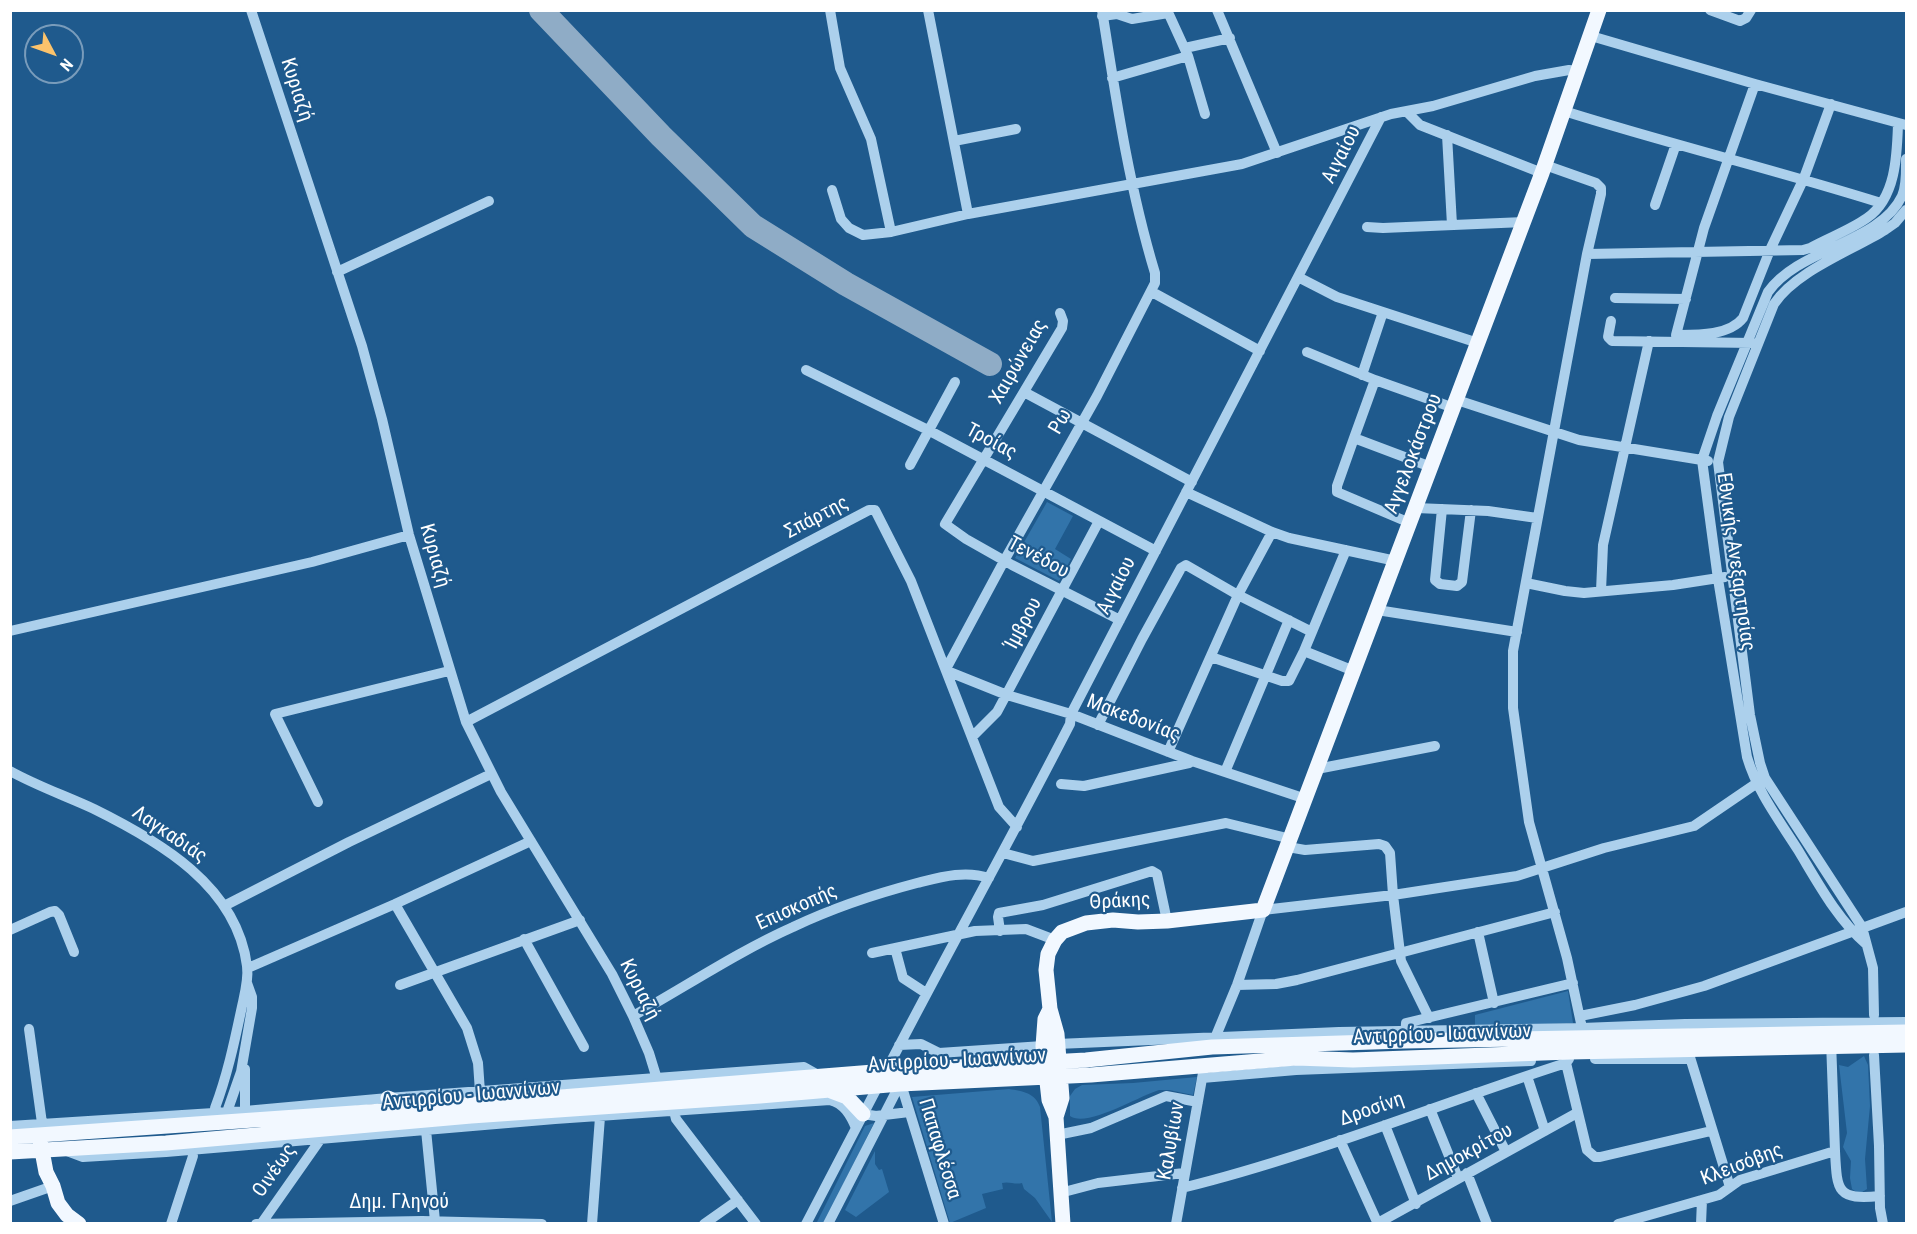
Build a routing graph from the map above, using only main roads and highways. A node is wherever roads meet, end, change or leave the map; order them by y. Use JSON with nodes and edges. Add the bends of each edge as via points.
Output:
{"nodes":[{"id":1,"x":1599,"y":10,"type":"edge"},
{"id":2,"x":1263,"y":910,"type":"joint"},
{"id":3,"x":1906,"y":1032,"type":"edge"},
{"id":4,"x":1831,"y":1041,"type":"junction"},
{"id":5,"x":1906,"y":1045,"type":"edge"},
{"id":6,"x":1052,"y":1069,"type":"junction"},
{"id":7,"x":604,"y":1082,"type":"road end"},
{"id":8,"x":828,"y":1091,"type":"junction"},
{"id":9,"x":388,"y":1098,"type":"road end"},
{"id":10,"x":581,"y":1101,"type":"junction"},
{"id":11,"x":323,"y":1104,"type":"road end"},
{"id":12,"x":411,"y":1109,"type":"junction"},
{"id":13,"x":863,"y":1114,"type":"road end"},
{"id":14,"x":471,"y":1116,"type":"junction"},
{"id":15,"x":305,"y":1117,"type":"junction"},
{"id":16,"x":555,"y":1119,"type":"road end"},
{"id":17,"x":492,"y":1125,"type":"road end"},
{"id":18,"x":10,"y":1137,"type":"edge"},
{"id":19,"x":48,"y":1140,"type":"junction"},
{"id":20,"x":13,"y":1153,"type":"edge"},
{"id":21,"x":69,"y":1221,"type":"edge"},
{"id":22,"x":1063,"y":1224,"type":"edge"}],
"edges":[{"from":1,"to":2,"type":"main road","name":"Αγγελοκάστρου","via":[[1544,169]]},
{"from":2,"to":6,"type":"main road","name":"Θράκης","via":[[1167,921],[1113,920],[1086,923],[1062,932],[1048,954],[1046,970],[1056,1028],[1050,1045]]},
{"from":3,"to":4,"type":"main road","name":"Αντιρρίου - Ιωαννίνων"},
{"from":4,"to":5,"type":"main road","name":"Αντιρρίου - Ιωαννίνων"},
{"from":4,"to":6,"type":"main road","name":"Αντιρρίου - Ιωαννίνων","via":[[1689,1055],[1353,1060],[1204,1071]]},
{"from":4,"to":6,"type":"main road","name":"Αντιρρίου - Ιωαννίνων","via":[[1405,1036],[1214,1042]]},
{"from":6,"to":8,"type":"main road","name":"Αντιρρίου - Ιωαννίνων"},
{"from":6,"to":10,"type":"main road","name":"Αντιρρίου - Ιωαννίνων","via":[[886,1071]]},
{"from":6,"to":22,"type":"main road","via":[[1062,1103],[1056,1117]]},
{"from":7,"to":10,"type":"main road"},
{"from":8,"to":10,"type":"main road","name":"Αντιρρίου - Ιωαννίνων"},
{"from":8,"to":13,"type":"main road","via":[[847,1096]]},
{"from":9,"to":12,"type":"main road"},
{"from":10,"to":12,"type":"main road","name":"Αντιρρίου - Ιωαννίνων"},
{"from":10,"to":14,"type":"main road","name":"Αντιρρίου - Ιωαννίνων"},
{"from":10,"to":16,"type":"main road"},
{"from":11,"to":15,"type":"main road"},
{"from":12,"to":15,"type":"main road","name":"Αντιρρίου - Ιωαννίνων"},
{"from":14,"to":17,"type":"main road"},
{"from":14,"to":19,"type":"main road","name":"Αντιρρίου - Ιωαννίνων","via":[[166,1143]]},
{"from":15,"to":19,"type":"main road","name":"Αντιρρίου - Ιωαννίνων"},
{"from":18,"to":19,"type":"main road","name":"Αντιρρίου - Ιωαννίνων"},
{"from":19,"to":20,"type":"main road","name":"Αντιρρίου - Ιωαννίνων"},
{"from":19,"to":21,"type":"main road","via":[[56,1169],[53,1186]]}]}
